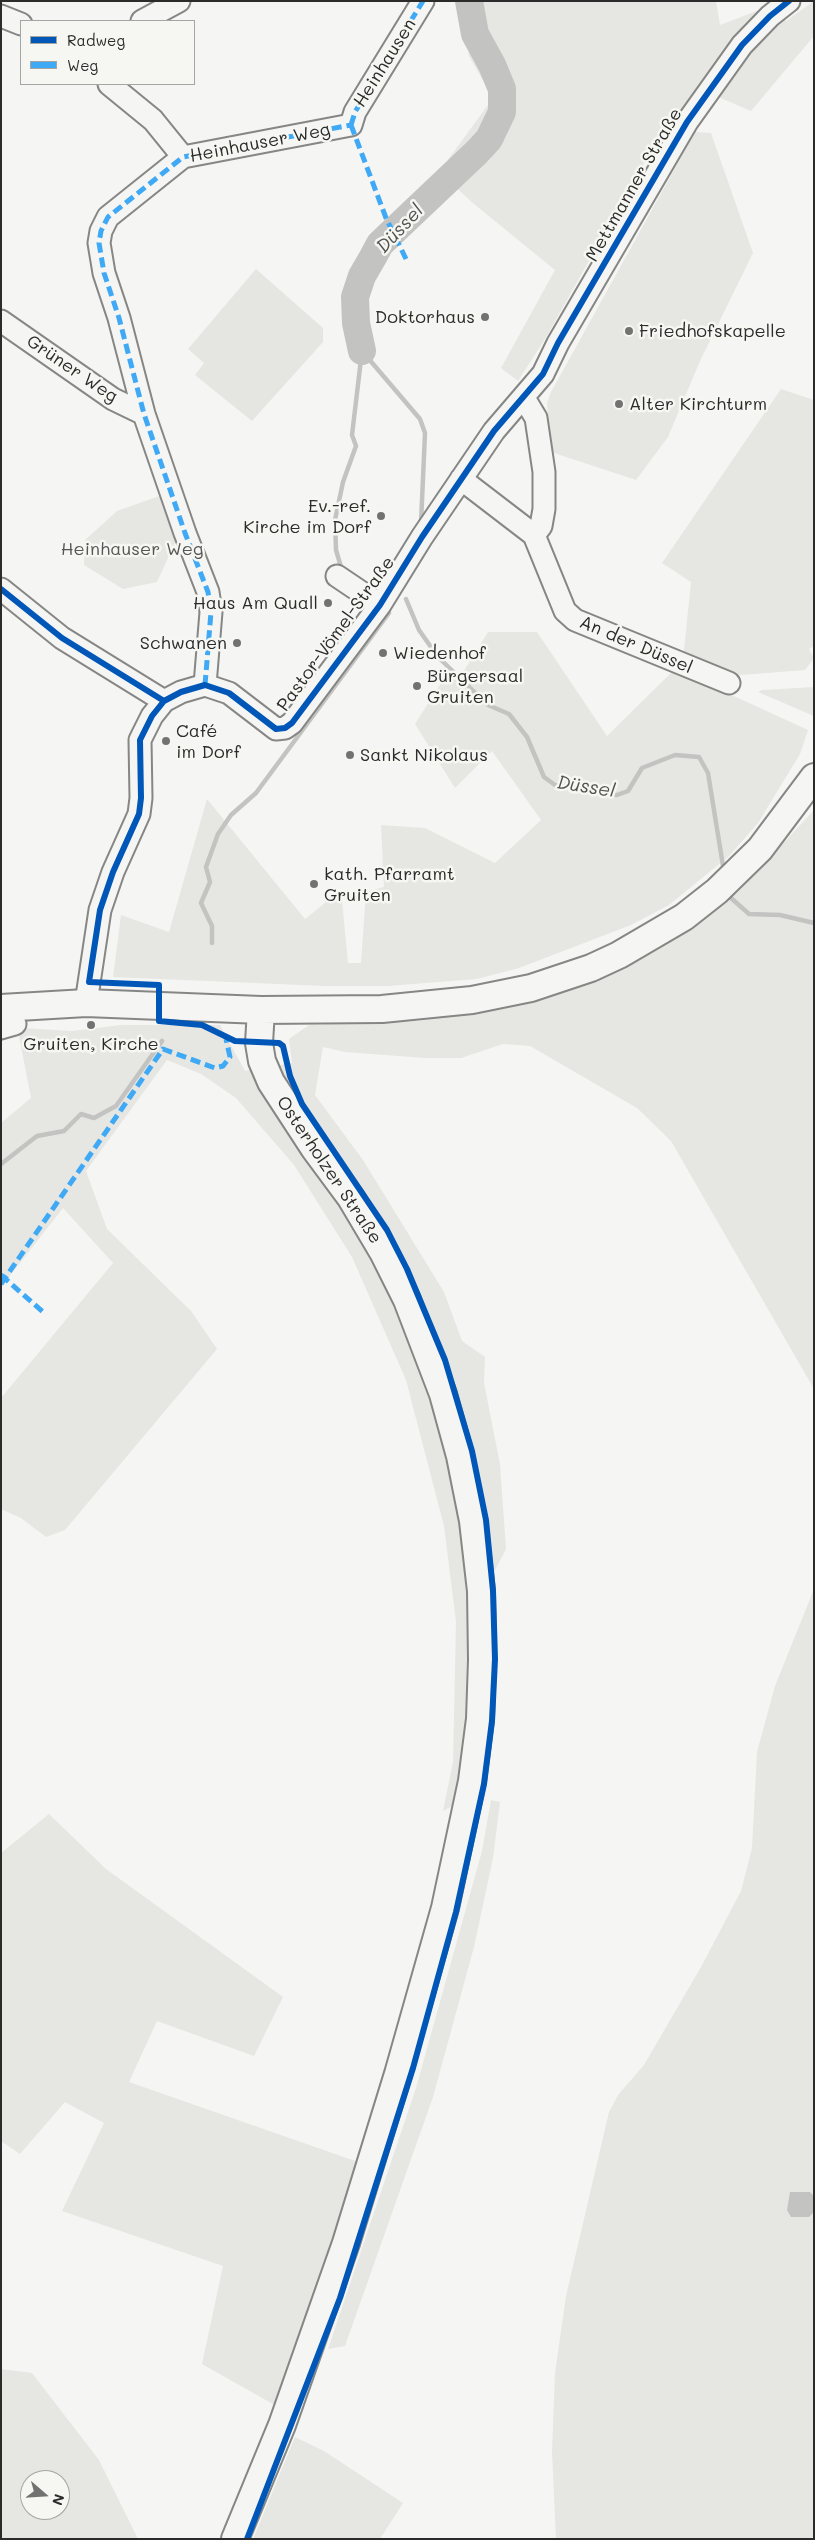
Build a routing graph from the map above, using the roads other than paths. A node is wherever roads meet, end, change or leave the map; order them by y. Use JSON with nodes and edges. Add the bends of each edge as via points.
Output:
{"nodes":[{"id":1,"x":179,"y":1,"type":"edge"},
{"id":2,"x":423,"y":1,"type":"edge"},
{"id":3,"x":789,"y":1,"type":"edge"},
{"id":4,"x":1,"y":16,"type":"edge"},
{"id":5,"x":144,"y":20,"type":"edge"},
{"id":6,"x":20,"y":24,"type":"edge"},
{"id":7,"x":110,"y":85,"type":"edge"},
{"id":8,"x":351,"y":126,"type":"joint"},
{"id":9,"x":183,"y":157,"type":"junction"},
{"id":10,"x":1,"y":321,"type":"edge"},
{"id":11,"x":524,"y":398,"type":"junction"},
{"id":12,"x":144,"y":414,"type":"junction"},
{"id":13,"x":461,"y":479,"type":"junction"},
{"id":14,"x":534,"y":535,"type":"junction"},
{"id":15,"x":337,"y":576,"type":"dead end"},
{"id":16,"x":1,"y":589,"type":"edge"},
{"id":17,"x":380,"y":605,"type":"junction"},
{"id":18,"x":729,"y":683,"type":"dead end"},
{"id":19,"x":205,"y":685,"type":"junction"},
{"id":20,"x":164,"y":701,"type":"junction"},
{"id":21,"x":814,"y":777,"type":"edge"},
{"id":22,"x":86,"y":1003,"type":"junction"},
{"id":23,"x":261,"y":1010,"type":"junction"},
{"id":24,"x":6,"y":1020,"type":"edge"},
{"id":25,"x":235,"y":2539,"type":"edge"}],
"edges":[{"from":1,"to":5,"type":"street"},
{"from":2,"to":8,"type":"street","name":"Heinhausen","via":[[354,112]]},
{"from":3,"to":11,"type":"street","name":"Mettmanner Straße","via":[[742,45],[687,122],[543,374]]},
{"from":4,"to":6,"type":"street"},
{"from":7,"to":9,"type":"street","via":[[153,120]]},
{"from":8,"to":9,"type":"street","name":"Heinhauser Weg"},
{"from":9,"to":12,"type":"street","name":"Heinhauser Weg","via":[[108,217],[99,243],[104,273]]},
{"from":10,"to":12,"type":"street","name":"Grüner Weg","via":[[113,399]]},
{"from":11,"to":13,"type":"street","name":"Pastor-Vömel-Straße","via":[[494,431]]},
{"from":11,"to":14,"type":"street","via":[[536,418],[544,472],[541,526]]},
{"from":12,"to":19,"type":"street","name":"Heinhauser Weg","via":[[208,592],[211,612]]},
{"from":13,"to":14,"type":"street"},
{"from":13,"to":17,"type":"street","name":"Pastor-Vömel-Straße"},
{"from":14,"to":18,"type":"street","name":"An der Düssel","via":[[565,611],[575,620]]},
{"from":15,"to":17,"type":"street"},
{"from":16,"to":20,"type":"street","via":[[62,638]]},
{"from":17,"to":19,"type":"street","name":"Pastor-Vömel-Straße","via":[[299,715],[285,728],[276,729],[268,725],[229,693]]},
{"from":19,"to":20,"type":"street"},
{"from":20,"to":22,"type":"street","via":[[140,740],[141,798],[138,814],[100,910]]},
{"from":21,"to":23,"type":"main road","via":[[760,849],[717,891],[646,942],[591,968],[531,988],[426,1006]]},
{"from":22,"to":23,"type":"main road"},
{"from":22,"to":24,"type":"main road"},
{"from":23,"to":25,"type":"main road","name":"Osterholzer Straße","via":[[262,1061],[270,1082],[351,1198],[383,1252],[407,1300],[443,1394],[473,1521],[481,1591],[482,1660],[480,1719],[472,1781],[444,1908],[398,2074],[346,2243],[282,2425]]}]}
